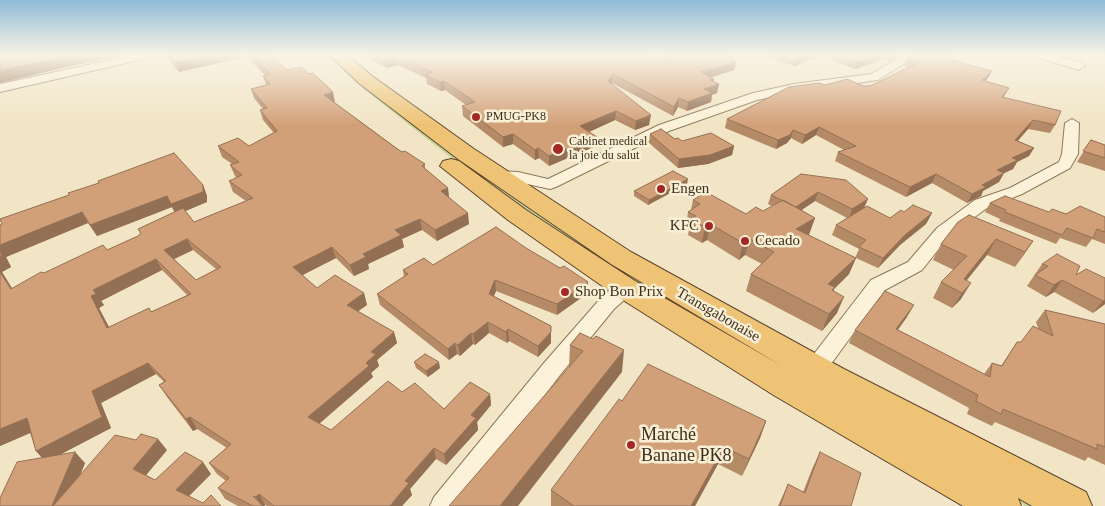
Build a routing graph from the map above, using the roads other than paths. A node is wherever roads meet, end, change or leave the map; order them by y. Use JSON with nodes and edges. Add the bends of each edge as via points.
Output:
{"nodes":[{"id":1,"x":42,"y":79,"type":"edge"},
{"id":2,"x":345,"y":79,"type":"edge"},
{"id":3,"x":375,"y":79,"type":"edge"},
{"id":4,"x":862,"y":79,"type":"edge"},
{"id":5,"x":0,"y":88,"type":"edge"},
{"id":6,"x":1072,"y":123,"type":"dead end"},
{"id":7,"x":498,"y":176,"type":"junction"},
{"id":8,"x":625,"y":288,"type":"junction"},
{"id":9,"x":814,"y":369,"type":"junction"},
{"id":10,"x":444,"y":506,"type":"edge"},
{"id":11,"x":1001,"y":506,"type":"edge"},
{"id":12,"x":1072,"y":506,"type":"edge"}],
"edges":[{"from":1,"to":5,"type":"street"},
{"from":2,"to":8,"type":"highway","name":"Transgabonaise","via":[[404,130],[517,216]]},
{"from":3,"to":7,"type":"highway","name":"Transgabonaise"},
{"from":4,"to":7,"type":"street","via":[[753,97],[664,128],[550,184],[518,176]]},
{"from":6,"to":9,"type":"street","via":[[1070,154],[1065,165],[1016,191],[981,204],[943,232],[915,266],[878,285]]},
{"from":7,"to":9,"type":"highway","name":"Transgabonaise","via":[[621,258]]},
{"from":8,"to":10,"type":"street","via":[[607,304],[552,369]]},
{"from":8,"to":11,"type":"highway","name":"Transgabonaise","via":[[788,386]]},
{"from":9,"to":12,"type":"highway","name":"Transgabonaise"}]}
